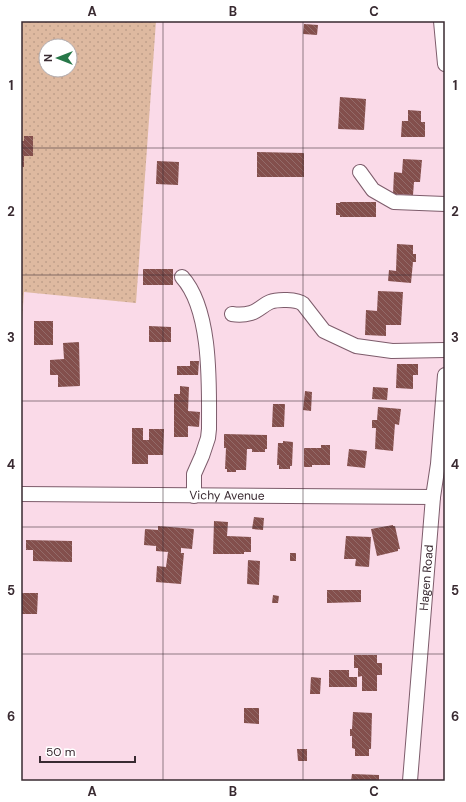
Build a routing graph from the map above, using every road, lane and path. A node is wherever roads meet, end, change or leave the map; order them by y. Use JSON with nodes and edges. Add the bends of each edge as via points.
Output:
{"nodes":[{"id":1,"x":441,"y":21,"type":"edge"},
{"id":2,"x":445,"y":64,"type":"edge"},
{"id":3,"x":360,"y":172,"type":"dead end"},
{"id":4,"x":445,"y":204,"type":"edge"},
{"id":5,"x":182,"y":277,"type":"dead end"},
{"id":6,"x":232,"y":314,"type":"dead end"},
{"id":7,"x":445,"y":350,"type":"edge"},
{"id":8,"x":445,"y":375,"type":"edge"},
{"id":9,"x":21,"y":494,"type":"edge"},
{"id":10,"x":194,"y":496,"type":"junction"},
{"id":11,"x":433,"y":498,"type":"junction"},
{"id":12,"x":410,"y":781,"type":"edge"}],
"edges":[{"from":1,"to":2,"type":"street"},
{"from":3,"to":4,"type":"street","via":[[373,190],[394,202]]},
{"from":5,"to":10,"type":"street","via":[[189,285],[199,308],[208,366],[209,430],[194,474]]},
{"from":6,"to":7,"type":"street","via":[[249,314],[270,302],[295,300],[303,304],[324,332],[356,346],[392,351]]},
{"from":8,"to":11,"type":"street","name":"Hagen Road"},
{"from":9,"to":10,"type":"street","name":"Vichy Avenue"},
{"from":10,"to":11,"type":"street","name":"Vichy Avenue"},
{"from":11,"to":12,"type":"street","name":"Hagen Road"}]}
